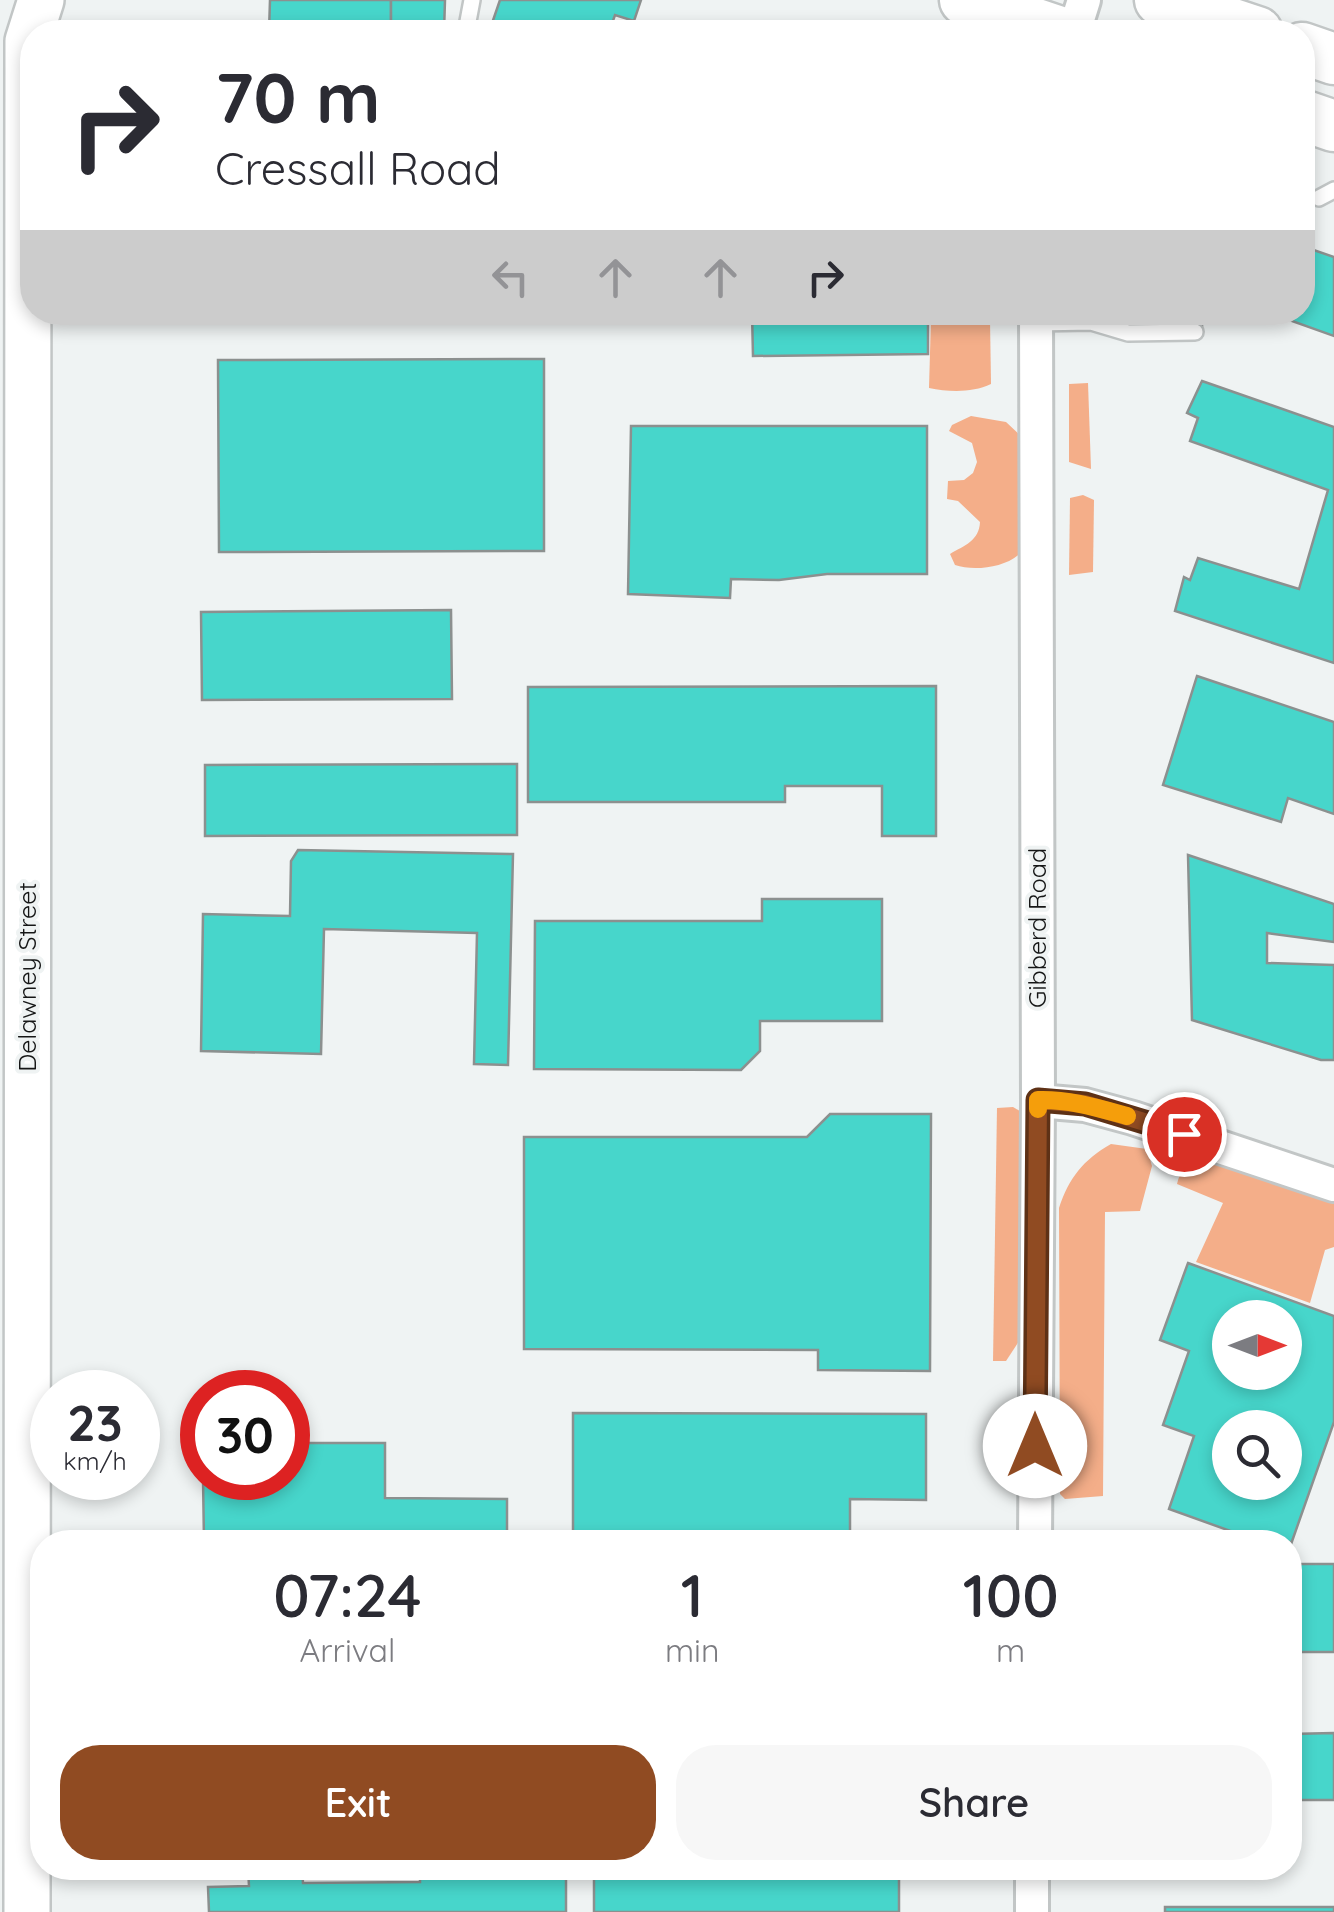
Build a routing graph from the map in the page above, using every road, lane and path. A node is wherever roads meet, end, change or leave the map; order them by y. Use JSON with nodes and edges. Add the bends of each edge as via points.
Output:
{"nodes":[{"id":1,"x":965,"y":0,"type":"edge"},
{"id":2,"x":1084,"y":0,"type":"edge"},
{"id":3,"x":1160,"y":0,"type":"edge"},
{"id":4,"x":1037,"y":20,"type":"edge"},
{"id":5,"x":1056,"y":20,"type":"edge"},
{"id":6,"x":1232,"y":20,"type":"edge"},
{"id":7,"x":28,"y":325,"type":"edge"},
{"id":8,"x":1036,"y":325,"type":"edge"},
{"id":9,"x":1101,"y":325,"type":"edge"},
{"id":10,"x":1195,"y":332,"type":"dead end"},
{"id":11,"x":1038,"y":1100,"type":"junction"},
{"id":12,"x":1334,"y":1185,"type":"edge"},
{"id":13,"x":1034,"y":1530,"type":"edge"},
{"id":14,"x":1032,"y":1880,"type":"edge"},
{"id":15,"x":26,"y":1912,"type":"edge"},
{"id":16,"x":1032,"y":1912,"type":"edge"}],
"edges":[{"from":1,"to":4,"type":"main road"},
{"from":2,"to":5,"type":"street"},
{"from":3,"to":6,"type":"main road"},
{"from":7,"to":15,"type":"street","name":"Delawney Street"},
{"from":8,"to":11,"type":"street","name":"Gibberd Road"},
{"from":9,"to":10,"type":"lane","via":[[1128,333]]},
{"from":11,"to":12,"type":"street","via":[[1085,1104]]},
{"from":11,"to":13,"type":"street","name":"Gibberd Road"},
{"from":14,"to":16,"type":"street"}]}
